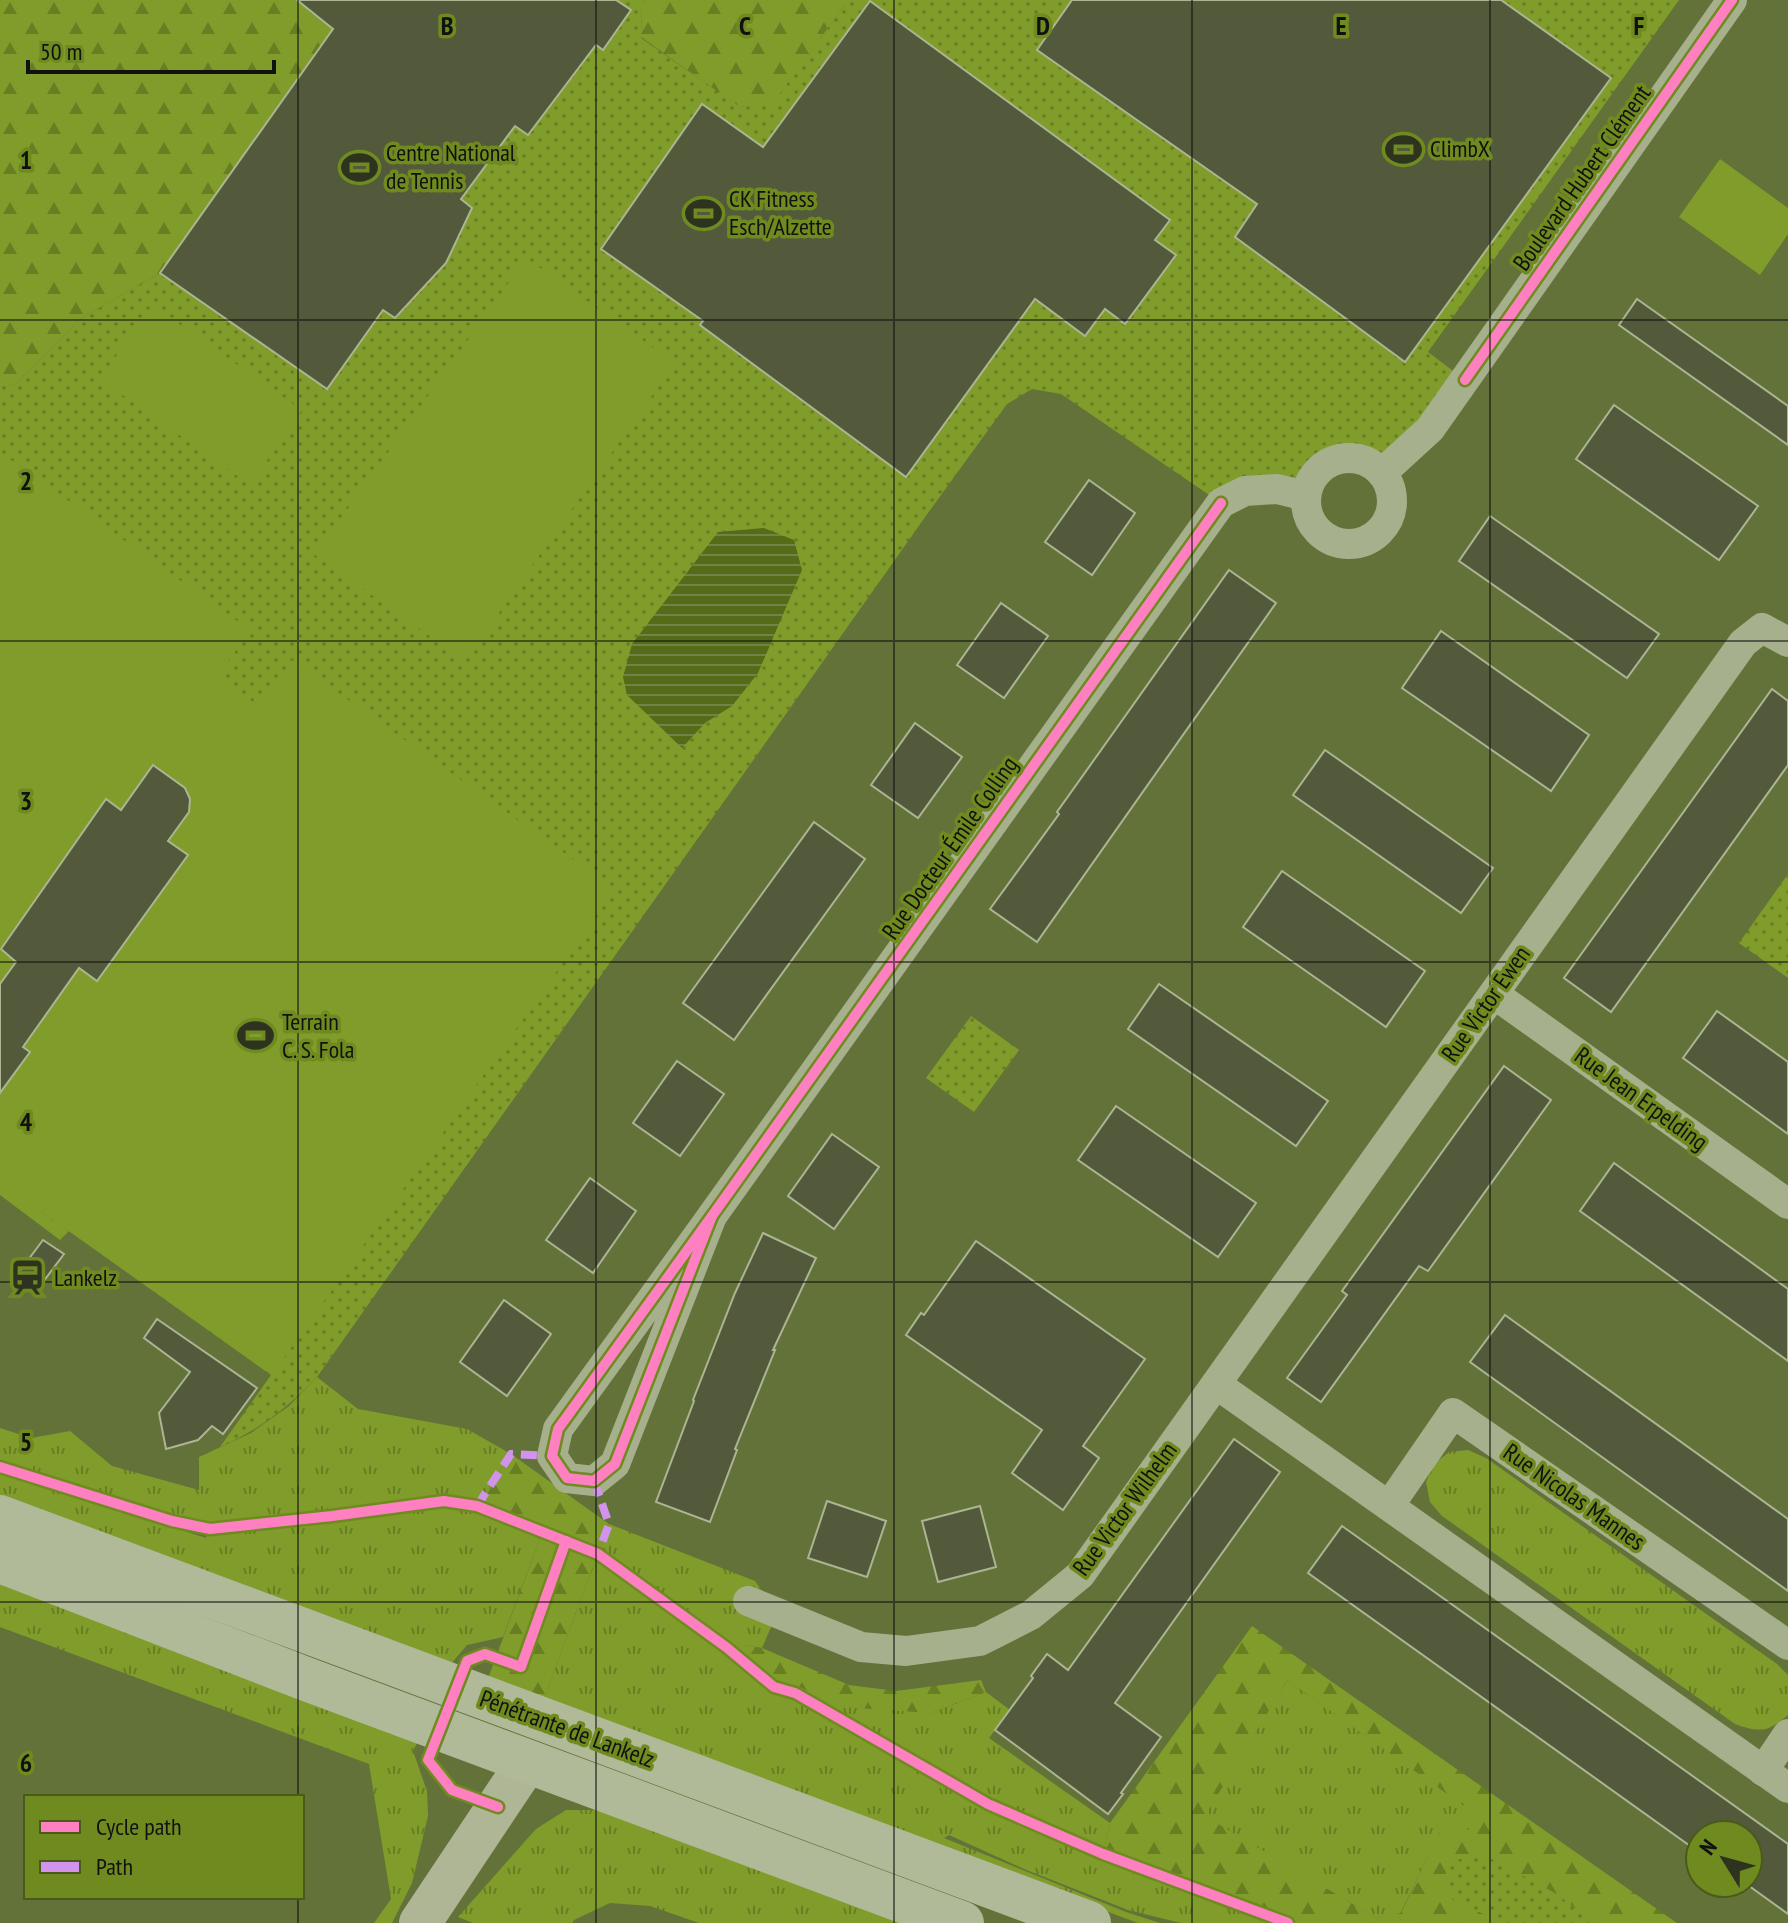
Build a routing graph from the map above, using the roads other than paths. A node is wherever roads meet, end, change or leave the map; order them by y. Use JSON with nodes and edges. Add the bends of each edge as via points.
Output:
{"nodes":[{"id":1,"x":1732,"y":0,"type":"edge"},
{"id":2,"x":1382,"y":473,"type":"junction"},
{"id":3,"x":1306,"y":496,"type":"junction"},
{"id":4,"x":1775,"y":635,"type":"edge"},
{"id":5,"x":1494,"y":994,"type":"junction"},
{"id":6,"x":1788,"y":1204,"type":"edge"},
{"id":7,"x":712,"y":1216,"type":"junction"},
{"id":8,"x":1216,"y":1384,"type":"junction"},
{"id":9,"x":1389,"y":1506,"type":"junction"},
{"id":10,"x":0,"y":1517,"type":"edge"},
{"id":11,"x":0,"y":1561,"type":"edge"},
{"id":12,"x":748,"y":1601,"type":"dead end"},
{"id":13,"x":1788,"y":1645,"type":"edge"},
{"id":14,"x":1788,"y":1734,"type":"edge"},
{"id":15,"x":535,"y":1741,"type":"junction"},
{"id":16,"x":1763,"y":1771,"type":"junction"},
{"id":17,"x":1788,"y":1788,"type":"edge"},
{"id":18,"x":420,"y":1923,"type":"edge"},
{"id":19,"x":962,"y":1923,"type":"edge"},
{"id":20,"x":1089,"y":1923,"type":"edge"}],
"edges":[{"from":1,"to":2,"type":"street","name":"Boulevard Hubert Clément","via":[[1430,429]]},
{"from":2,"to":3,"type":"street","via":[[1358,458],[1329,462],[1309,482]]},
{"from":2,"to":3,"type":"street","via":[[1393,499],[1391,513],[1375,536],[1362,542],[1334,542],[1321,535],[1306,511]]},
{"from":3,"to":7,"type":"street","name":"Rue Docteur Émile Colling","via":[[1267,489],[1245,491],[1221,503]]},
{"from":4,"to":5,"type":"street","name":"Rue Victor Ewen","via":[[1743,643]]},
{"from":5,"to":6,"type":"street","name":"Rue Jean Erpelding"},
{"from":5,"to":8,"type":"street","name":"Rue Victor Ewen"},
{"from":7,"to":7,"type":"street","name":"Rue Docteur Émile Colling","via":[[558,1429],[552,1456],[567,1478],[594,1481],[615,1464]]},
{"from":8,"to":9,"type":"street"},
{"from":8,"to":12,"type":"street","name":"Rue Victor Wilhelm","via":[[1080,1575],[1031,1615],[980,1641],[906,1651],[861,1647]]},
{"from":9,"to":13,"type":"street","name":"Rue Nicolas Mannes","via":[[1453,1413]]},
{"from":9,"to":16,"type":"street"},
{"from":10,"to":15,"type":"main road","name":"Pénétrante de Lankelz"},
{"from":11,"to":15,"type":"main road","name":"Pénétrante de Lankelz","via":[[306,1679]]},
{"from":14,"to":16,"type":"street"},
{"from":15,"to":18,"type":"main road"},
{"from":15,"to":19,"type":"main road","name":"Pénétrante de Lankelz"},
{"from":15,"to":20,"type":"main road","name":"Pénétrante de Lankelz","via":[[833,1828]]},
{"from":16,"to":17,"type":"street"}]}
